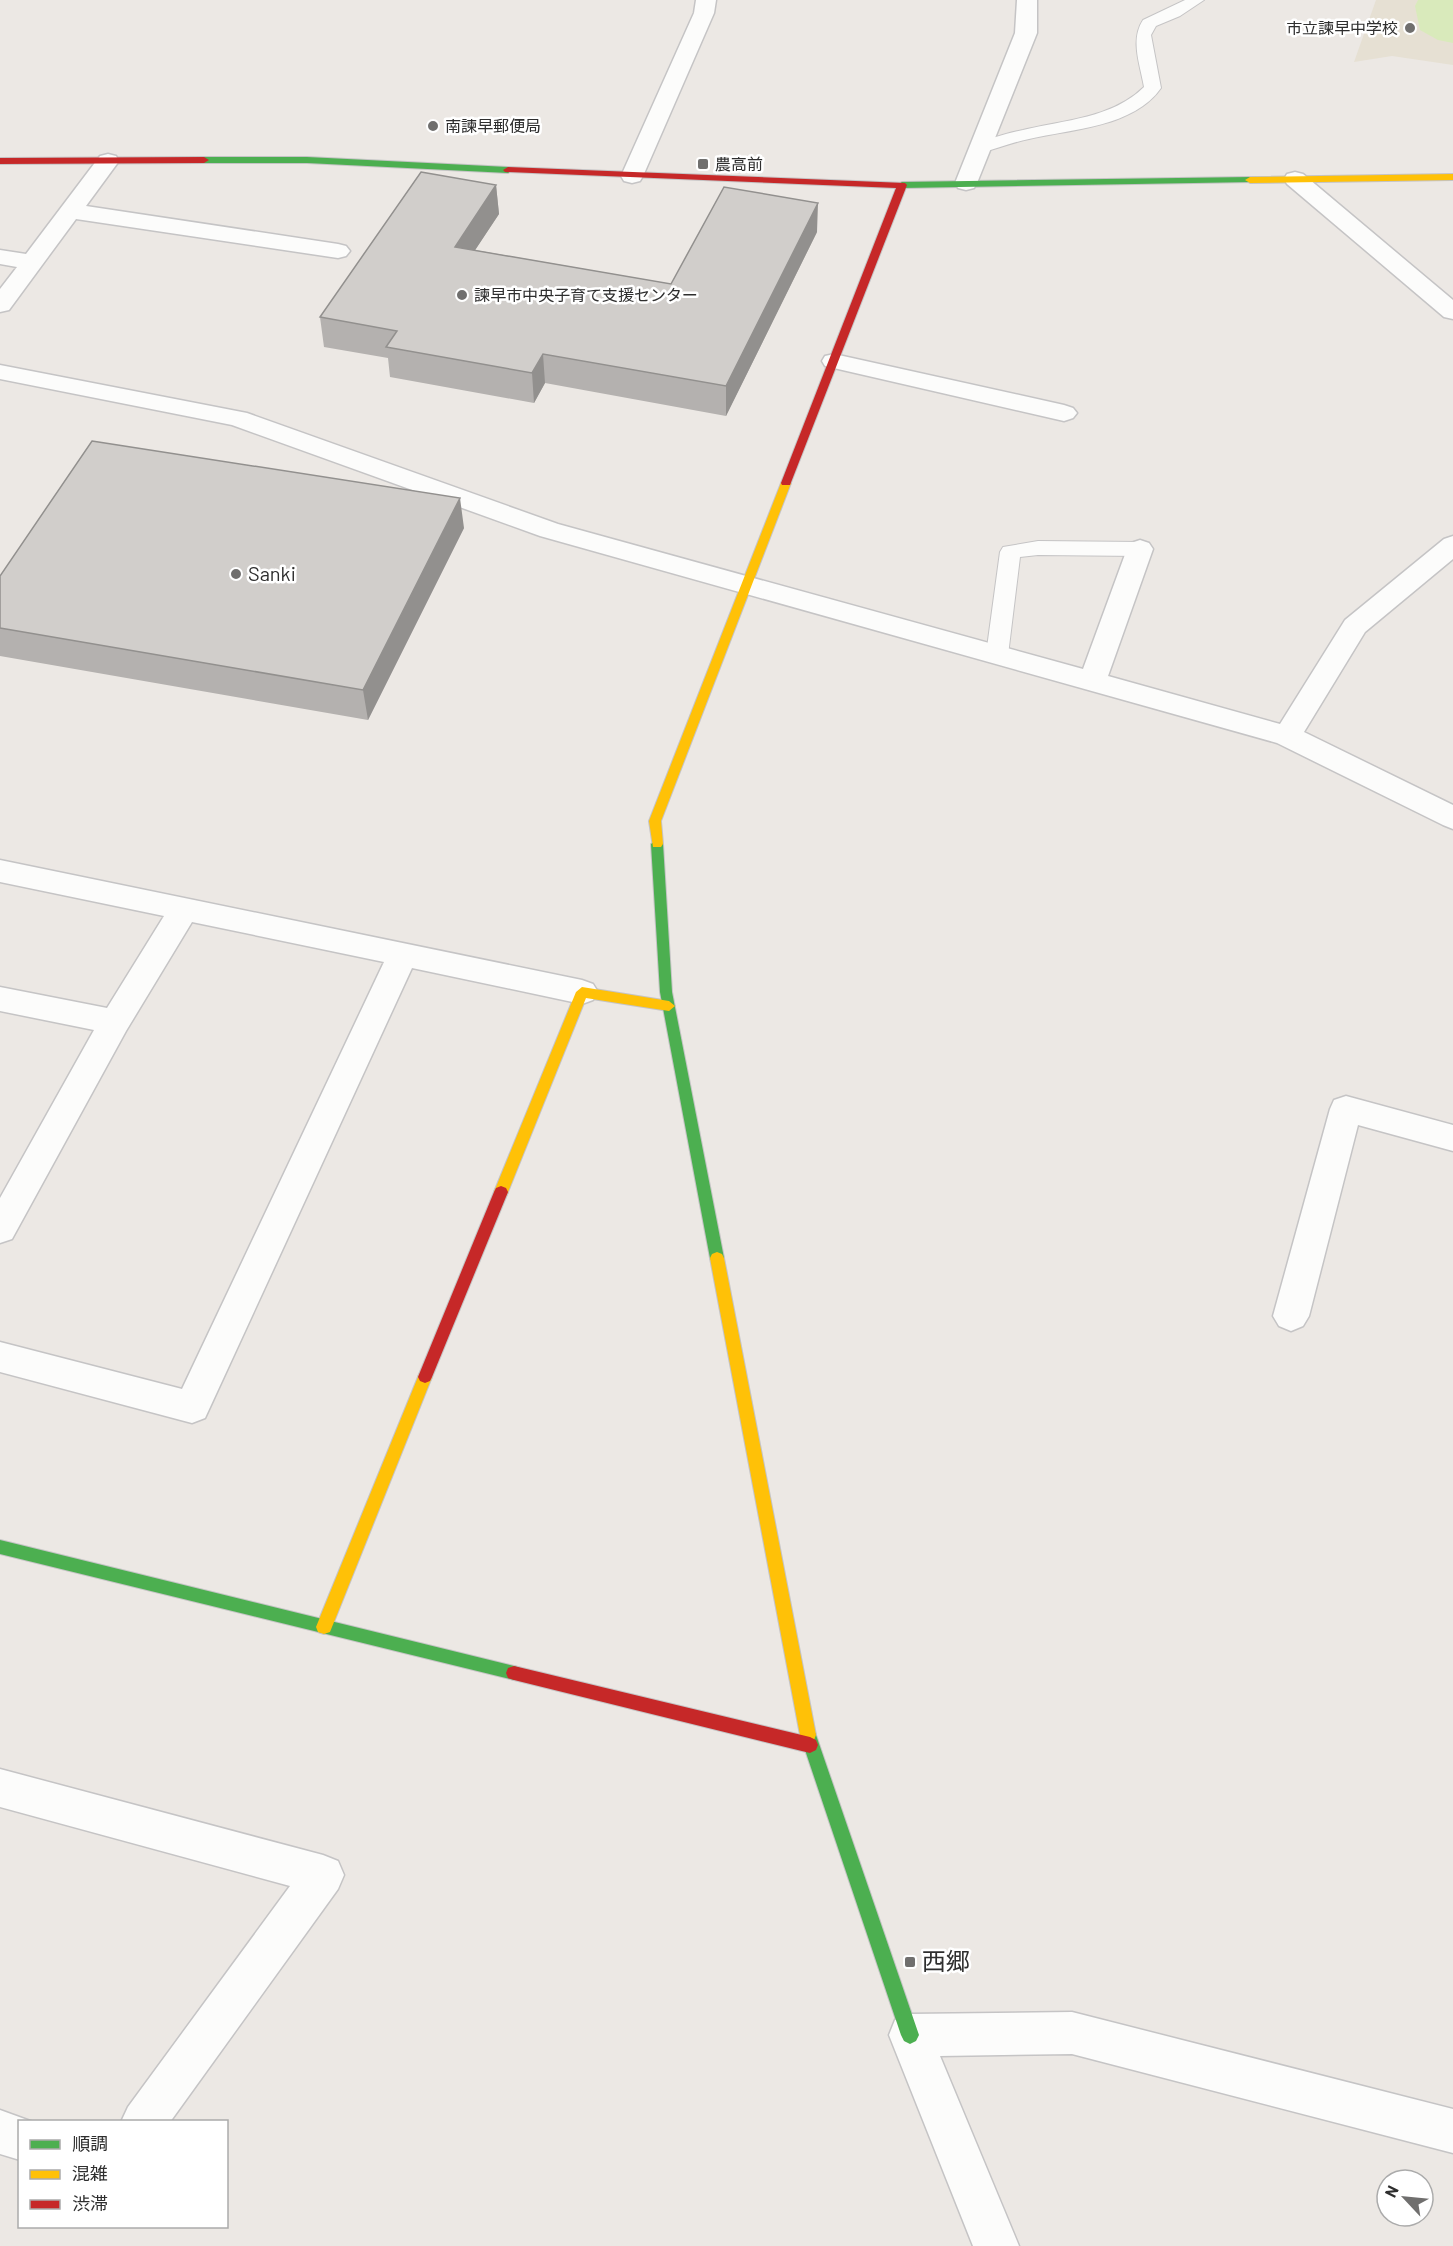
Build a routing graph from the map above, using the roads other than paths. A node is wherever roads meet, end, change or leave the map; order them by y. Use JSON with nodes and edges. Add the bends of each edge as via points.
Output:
{"nodes":[{"id":1,"x":706,"y":0,"type":"edge"},
{"id":2,"x":1027,"y":0,"type":"edge"},
{"id":3,"x":1196,"y":0,"type":"edge"},
{"id":4,"x":980,"y":148,"type":"junction"},
{"id":5,"x":0,"y":161,"type":"edge"},
{"id":6,"x":108,"y":161,"type":"junction"},
{"id":7,"x":632,"y":176,"type":"junction"},
{"id":8,"x":1453,"y":177,"type":"edge"},
{"id":9,"x":1295,"y":179,"type":"junction"},
{"id":10,"x":966,"y":183,"type":"junction"},
{"id":11,"x":902,"y":185,"type":"junction"},
{"id":12,"x":70,"y":211,"type":"junction"},
{"id":13,"x":338,"y":251,"type":"dead end"},
{"id":14,"x":0,"y":257,"type":"edge"},
{"id":15,"x":32,"y":262,"type":"junction"},
{"id":16,"x":1444,"y":296,"type":"edge"},
{"id":17,"x":0,"y":305,"type":"edge"},
{"id":18,"x":1453,"y":312,"type":"edge"},
{"id":19,"x":834,"y":361,"type":"junction"},
{"id":20,"x":0,"y":372,"type":"edge"},
{"id":21,"x":1064,"y":413,"type":"dead end"},
{"id":22,"x":1453,"y":545,"type":"edge"},
{"id":23,"x":1140,"y":549,"type":"joint"},
{"id":24,"x":747,"y":587,"type":"junction"},
{"id":25,"x":997,"y":655,"type":"junction"},
{"id":26,"x":1092,"y":681,"type":"junction"},
{"id":27,"x":1287,"y":736,"type":"junction"},
{"id":28,"x":1453,"y":818,"type":"edge"},
{"id":29,"x":0,"y":871,"type":"edge"},
{"id":30,"x":185,"y":908,"type":"junction"},
{"id":31,"x":404,"y":955,"type":"junction"},
{"id":32,"x":582,"y":992,"type":"junction"},
{"id":33,"x":0,"y":999,"type":"edge"},
{"id":34,"x":669,"y":1006,"type":"junction"},
{"id":35,"x":115,"y":1022,"type":"junction"},
{"id":36,"x":1453,"y":1138,"type":"edge"},
{"id":37,"x":0,"y":1228,"type":"edge"},
{"id":38,"x":1291,"y":1316,"type":"dead end"},
{"id":39,"x":0,"y":1357,"type":"edge"},
{"id":40,"x":0,"y":1547,"type":"edge"},
{"id":41,"x":324,"y":1627,"type":"junction"},
{"id":42,"x":810,"y":1745,"type":"junction"},
{"id":43,"x":0,"y":1788,"type":"edge"},
{"id":44,"x":910,"y":2035,"type":"junction"},
{"id":45,"x":144,"y":2120,"type":"edge"},
{"id":46,"x":1453,"y":2131,"type":"edge"},
{"id":47,"x":0,"y":2132,"type":"edge"},
{"id":48,"x":18,"y":2137,"type":"edge"},
{"id":49,"x":996,"y":2246,"type":"edge"}],
"edges":[{"from":1,"to":7,"type":"street","via":[[704,13]]},
{"from":2,"to":4,"type":"street","via":[[1026,33]]},
{"from":3,"to":4,"type":"lane","via":[[1149,23],[1143,35],[1153,87],[1138,104],[1106,117]]},
{"from":4,"to":10,"type":"street"},
{"from":5,"to":6,"type":"street"},
{"from":6,"to":7,"type":"street","via":[[307,160]]},
{"from":6,"to":12,"type":"street"},
{"from":7,"to":11,"type":"street"},
{"from":8,"to":9,"type":"street"},
{"from":9,"to":10,"type":"street"},
{"from":9,"to":16,"type":"street"},
{"from":10,"to":11,"type":"street"},
{"from":11,"to":19,"type":"street"},
{"from":12,"to":13,"type":"street"},
{"from":12,"to":15,"type":"street"},
{"from":14,"to":15,"type":"street"},
{"from":15,"to":17,"type":"street"},
{"from":16,"to":18,"type":"street"},
{"from":19,"to":21,"type":"street"},
{"from":19,"to":24,"type":"street"},
{"from":20,"to":24,"type":"street","via":[[237,418],[549,530]]},
{"from":22,"to":27,"type":"street","via":[[1355,626]]},
{"from":23,"to":25,"type":"lane","via":[[1038,548],[1010,552]]},
{"from":23,"to":26,"type":"street"},
{"from":24,"to":25,"type":"street"},
{"from":24,"to":34,"type":"street","via":[[655,821]]},
{"from":25,"to":26,"type":"street"},
{"from":26,"to":27,"type":"street"},
{"from":27,"to":28,"type":"street"},
{"from":29,"to":30,"type":"street"},
{"from":30,"to":31,"type":"street"},
{"from":30,"to":35,"type":"street"},
{"from":31,"to":32,"type":"street"},
{"from":31,"to":39,"type":"street","via":[[192,1407]]},
{"from":32,"to":34,"type":"street"},
{"from":32,"to":41,"type":"street"},
{"from":33,"to":35,"type":"street"},
{"from":34,"to":42,"type":"street"},
{"from":35,"to":37,"type":"street"},
{"from":36,"to":38,"type":"street","via":[[1346,1109]]},
{"from":40,"to":41,"type":"street"},
{"from":41,"to":42,"type":"street"},
{"from":42,"to":44,"type":"street"},
{"from":43,"to":45,"type":"street","via":[[323,1875]]},
{"from":44,"to":46,"type":"street","via":[[1072,2034]]},
{"from":44,"to":49,"type":"street"},
{"from":47,"to":48,"type":"street"}]}
